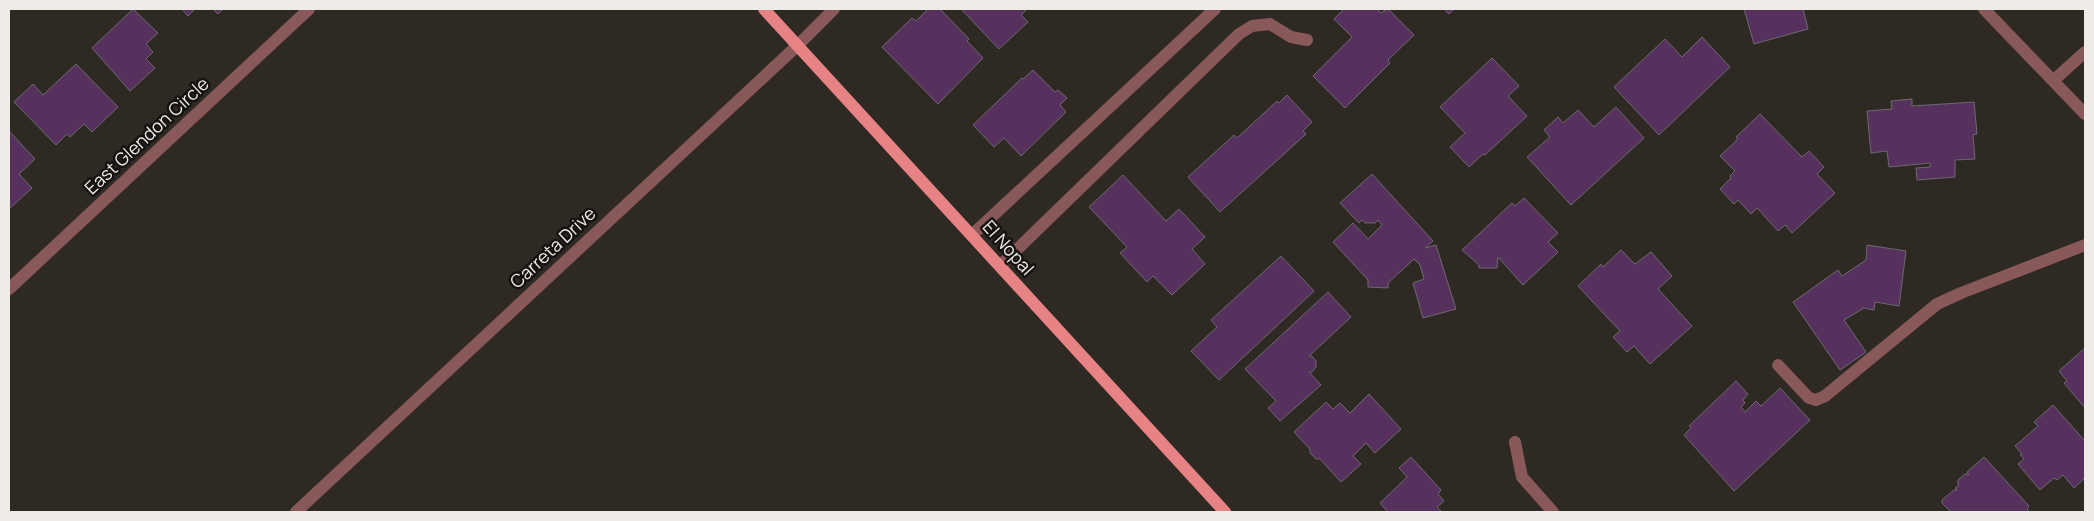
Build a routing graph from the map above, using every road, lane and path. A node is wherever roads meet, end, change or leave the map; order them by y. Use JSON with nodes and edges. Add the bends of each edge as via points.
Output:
{"nodes":[{"id":1,"x":309,"y":9,"type":"edge"},
{"id":2,"x":764,"y":9,"type":"edge"},
{"id":3,"x":834,"y":9,"type":"edge"},
{"id":4,"x":1215,"y":9,"type":"edge"},
{"id":5,"x":1984,"y":9,"type":"edge"},
{"id":6,"x":1307,"y":40,"type":"dead end"},
{"id":7,"x":798,"y":45,"type":"junction"},
{"id":8,"x":2085,"y":52,"type":"edge"},
{"id":9,"x":2054,"y":80,"type":"junction"},
{"id":10,"x":2085,"y":114,"type":"edge"},
{"id":11,"x":972,"y":235,"type":"junction"},
{"id":12,"x":2085,"y":246,"type":"edge"},
{"id":13,"x":1000,"y":266,"type":"junction"},
{"id":14,"x":9,"y":289,"type":"edge"},
{"id":15,"x":1778,"y":365,"type":"dead end"},
{"id":16,"x":1515,"y":442,"type":"dead end"},
{"id":17,"x":296,"y":512,"type":"edge"},
{"id":18,"x":1225,"y":512,"type":"edge"},
{"id":19,"x":1553,"y":512,"type":"edge"}],
"edges":[{"from":1,"to":14,"type":"street","name":"East Glendon Circle"},
{"from":2,"to":7,"type":"main road","name":"El Nopal"},
{"from":3,"to":7,"type":"street","name":"Carreta Drive"},
{"from":4,"to":11,"type":"street"},
{"from":5,"to":9,"type":"street"},
{"from":6,"to":13,"type":"street","via":[[1291,37],[1270,24],[1252,26],[1239,34]]},
{"from":7,"to":11,"type":"main road","name":"El Nopal"},
{"from":7,"to":17,"type":"street","name":"Carreta Drive"},
{"from":8,"to":9,"type":"street"},
{"from":9,"to":10,"type":"street"},
{"from":11,"to":13,"type":"main road","name":"El Nopal"},
{"from":12,"to":15,"type":"street","via":[[1936,304],[1816,400],[1809,398]]},
{"from":13,"to":18,"type":"main road","name":"El Nopal"},
{"from":16,"to":19,"type":"street","via":[[1522,477]]}]}
